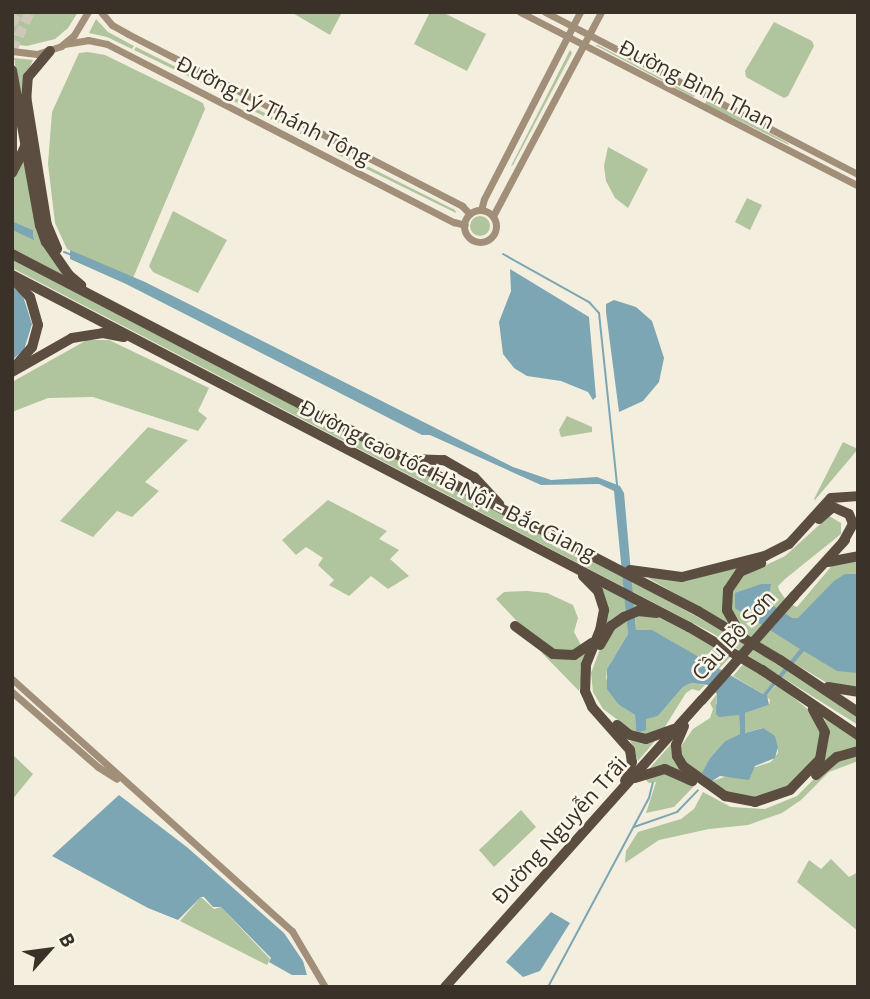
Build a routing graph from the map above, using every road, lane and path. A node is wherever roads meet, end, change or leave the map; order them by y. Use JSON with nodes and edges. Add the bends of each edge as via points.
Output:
{"nodes":[{"id":1,"x":89,"y":12,"type":"edge"},
{"id":2,"x":101,"y":12,"type":"edge"},
{"id":3,"x":520,"y":12,"type":"edge"},
{"id":4,"x":545,"y":12,"type":"edge"},
{"id":5,"x":580,"y":12,"type":"edge"},
{"id":6,"x":601,"y":12,"type":"edge"},
{"id":7,"x":572,"y":26,"type":"junction"},
{"id":8,"x":589,"y":35,"type":"junction"},
{"id":9,"x":567,"y":36,"type":"junction"},
{"id":10,"x":64,"y":44,"type":"junction"},
{"id":11,"x":584,"y":46,"type":"junction"},
{"id":12,"x":12,"y":51,"type":"edge"},
{"id":13,"x":50,"y":51,"type":"junction"},
{"id":14,"x":12,"y":70,"type":"edge"},
{"id":15,"x":702,"y":94,"type":"junction"},
{"id":16,"x":26,"y":96,"type":"junction"},
{"id":17,"x":697,"y":104,"type":"junction"},
{"id":18,"x":12,"y":110,"type":"edge"},
{"id":19,"x":12,"y":163,"type":"edge"},
{"id":20,"x":12,"y":173,"type":"edge"},
{"id":21,"x":858,"y":174,"type":"edge"},
{"id":22,"x":858,"y":186,"type":"edge"},
{"id":23,"x":481,"y":210,"type":"junction"},
{"id":24,"x":470,"y":214,"type":"junction"},
{"id":25,"x":493,"y":216,"type":"junction"},
{"id":26,"x":465,"y":225,"type":"junction"},
{"id":27,"x":12,"y":254,"type":"edge"},
{"id":28,"x":69,"y":275,"type":"junction"},
{"id":29,"x":12,"y":277,"type":"edge"},
{"id":30,"x":157,"y":330,"type":"junction"},
{"id":31,"x":12,"y":366,"type":"edge"},
{"id":32,"x":12,"y":372,"type":"edge"},
{"id":33,"x":263,"y":406,"type":"junction"},
{"id":34,"x":408,"y":459,"type":"junction"},
{"id":35,"x":858,"y":496,"type":"edge"},
{"id":36,"x":504,"y":509,"type":"junction"},
{"id":37,"x":480,"y":517,"type":"junction"},
{"id":38,"x":858,"y":526,"type":"edge"},
{"id":39,"x":538,"y":527,"type":"junction"},
{"id":40,"x":843,"y":542,"type":"junction"},
{"id":41,"x":858,"y":556,"type":"edge"},
{"id":42,"x":821,"y":565,"type":"junction"},
{"id":43,"x":515,"y":626,"type":"dead end"},
{"id":44,"x":597,"y":638,"type":"junction"},
{"id":45,"x":753,"y":644,"type":"junction"},
{"id":46,"x":732,"y":652,"type":"junction"},
{"id":47,"x":780,"y":660,"type":"junction"},
{"id":48,"x":762,"y":670,"type":"junction"},
{"id":49,"x":12,"y":679,"type":"edge"},
{"id":50,"x":12,"y":692,"type":"edge"},
{"id":51,"x":858,"y":692,"type":"edge"},
{"id":52,"x":702,"y":700,"type":"joint"},
{"id":53,"x":858,"y":712,"type":"edge"},
{"id":54,"x":52,"y":715,"type":"junction"},
{"id":55,"x":689,"y":715,"type":"junction"},
{"id":56,"x":46,"y":722,"type":"junction"},
{"id":57,"x":679,"y":726,"type":"junction"},
{"id":58,"x":858,"y":735,"type":"edge"},
{"id":59,"x":858,"y":751,"type":"edge"},
{"id":60,"x":631,"y":779,"type":"junction"},
{"id":61,"x":130,"y":787,"type":"junction"},
{"id":62,"x":619,"y":793,"type":"junction"},
{"id":63,"x":325,"y":987,"type":"edge"},
{"id":64,"x":445,"y":987,"type":"edge"}],
"edges":[{"from":1,"to":10,"type":"main road"},
{"from":2,"to":24,"type":"main road","name":"Đường Lý Thánh Tông","via":[[128,34]]},
{"from":3,"to":9,"type":"main road","name":"Đường Bình Than"},
{"from":4,"to":7,"type":"main road","name":"Đường Bình Than"},
{"from":5,"to":7,"type":"main road"},
{"from":6,"to":8,"type":"main road"},
{"from":7,"to":8,"type":"main road","name":"Đường Bình Than"},
{"from":7,"to":9,"type":"main road"},
{"from":8,"to":11,"type":"main road"},
{"from":8,"to":15,"type":"main road","name":"Đường Bình Than"},
{"from":9,"to":11,"type":"main road","name":"Đường Bình Than"},
{"from":9,"to":23,"type":"main road"},
{"from":10,"to":13,"type":"main road"},
{"from":10,"to":26,"type":"main road","name":"Đường Lý Thánh Tông","via":[[88,40],[107,44]]},
{"from":11,"to":17,"type":"main road","name":"Đường Bình Than"},
{"from":11,"to":25,"type":"main road"},
{"from":12,"to":13,"type":"main road"},
{"from":13,"to":16,"type":"highway","via":[[32,69]]},
{"from":14,"to":28,"type":"highway","via":[[40,225]]},
{"from":15,"to":17,"type":"main road"},
{"from":15,"to":21,"type":"main road","name":"Đường Bình Than"},
{"from":16,"to":20,"type":"highway","bridge":true,"via":[[26,142]]},
{"from":16,"to":28,"type":"highway","via":[[47,225]]},
{"from":17,"to":22,"type":"main road","name":"Đường Bình Than"},
{"from":18,"to":19,"type":"highway"},
{"from":23,"to":24,"type":"main road"},
{"from":23,"to":25,"type":"main road"},
{"from":24,"to":26,"type":"main road"},
{"from":25,"to":26,"type":"main road","via":[[496,230],[485,241],[470,237]]},
{"from":27,"to":30,"type":"highway","name":"Đường cao tốc Hà Nội - Bắc Giang"},
{"from":28,"to":30,"type":"highway"},
{"from":29,"to":31,"type":"highway","via":[[30,297],[38,325],[31,350]]},
{"from":29,"to":33,"type":"highway","name":"Đường cao tốc Hà Nội - Bắc Giang"},
{"from":30,"to":34,"type":"highway","name":"Đường cao tốc Hà Nội - Bắc Giang"},
{"from":32,"to":33,"type":"highway","via":[[67,340],[110,334]]},
{"from":33,"to":37,"type":"highway","name":"Đường cao tốc Hà Nội - Bắc Giang"},
{"from":34,"to":36,"type":"highway","name":"Đường cao tốc Hà Nội - Bắc Giang"},
{"from":34,"to":36,"type":"highway","via":[[444,460],[474,477]]},
{"from":35,"to":39,"type":"highway","via":[[831,498],[794,540],[770,554],[682,576],[629,570]]},
{"from":36,"to":39,"type":"highway","name":"Đường cao tốc Hà Nội - Bắc Giang"},
{"from":37,"to":44,"type":"highway","via":[[591,582],[604,606]]},
{"from":37,"to":46,"type":"highway","name":"Đường cao tốc Hà Nội - Bắc Giang"},
{"from":38,"to":40,"type":"highway"},
{"from":39,"to":45,"type":"highway","name":"Đường cao tốc Hà Nội - Bắc Giang"},
{"from":40,"to":42,"type":"highway"},
{"from":40,"to":45,"type":"highway","via":[[853,521],[847,512],[833,508],[792,548],[751,566],[733,580],[727,610],[736,629]]},
{"from":41,"to":42,"type":"highway"},
{"from":42,"to":52,"type":"highway","name":"Cầu Bồ Sơn","bridge":true},
{"from":43,"to":44,"type":"highway","via":[[554,654],[578,653]]},
{"from":44,"to":62,"type":"highway","via":[[586,665],[585,691],[592,707],[630,750],[631,767]]},
{"from":45,"to":47,"type":"highway","name":"Đường cao tốc Hà Nội - Bắc Giang"},
{"from":46,"to":48,"type":"highway","name":"Đường cao tốc Hà Nội - Bắc Giang"},
{"from":46,"to":57,"type":"highway","via":[[655,613],[633,612],[611,626],[590,670],[589,686],[596,703],[622,730],[639,738],[656,738]]},
{"from":47,"to":51,"type":"highway","via":[[836,690]]},
{"from":47,"to":53,"type":"highway","name":"Đường cao tốc Hà Nội - Bắc Giang"},
{"from":48,"to":55,"type":"highway","via":[[814,710],[825,729],[820,759],[790,790],[750,802],[712,789],[677,756],[678,740]]},
{"from":48,"to":58,"type":"highway","name":"Đường cao tốc Hà Nội - Bắc Giang"},
{"from":49,"to":54,"type":"main road"},
{"from":50,"to":56,"type":"main road"},
{"from":52,"to":55,"type":"highway","name":"Đường Nguyễn Trãi"},
{"from":54,"to":56,"type":"main road"},
{"from":54,"to":61,"type":"main road"},
{"from":55,"to":57,"type":"highway","name":"Đường Nguyễn Trãi"},
{"from":56,"to":61,"type":"main road","via":[[98,767]]},
{"from":57,"to":60,"type":"highway","name":"Đường Nguyễn Trãi"},
{"from":59,"to":60,"type":"highway","via":[[828,762],[793,796],[760,806],[720,800],[669,769]]},
{"from":60,"to":62,"type":"highway","name":"Đường Nguyễn Trãi"},
{"from":61,"to":63,"type":"main road","via":[[292,931]]},
{"from":62,"to":64,"type":"highway","name":"Đường Nguyễn Trãi"}]}
